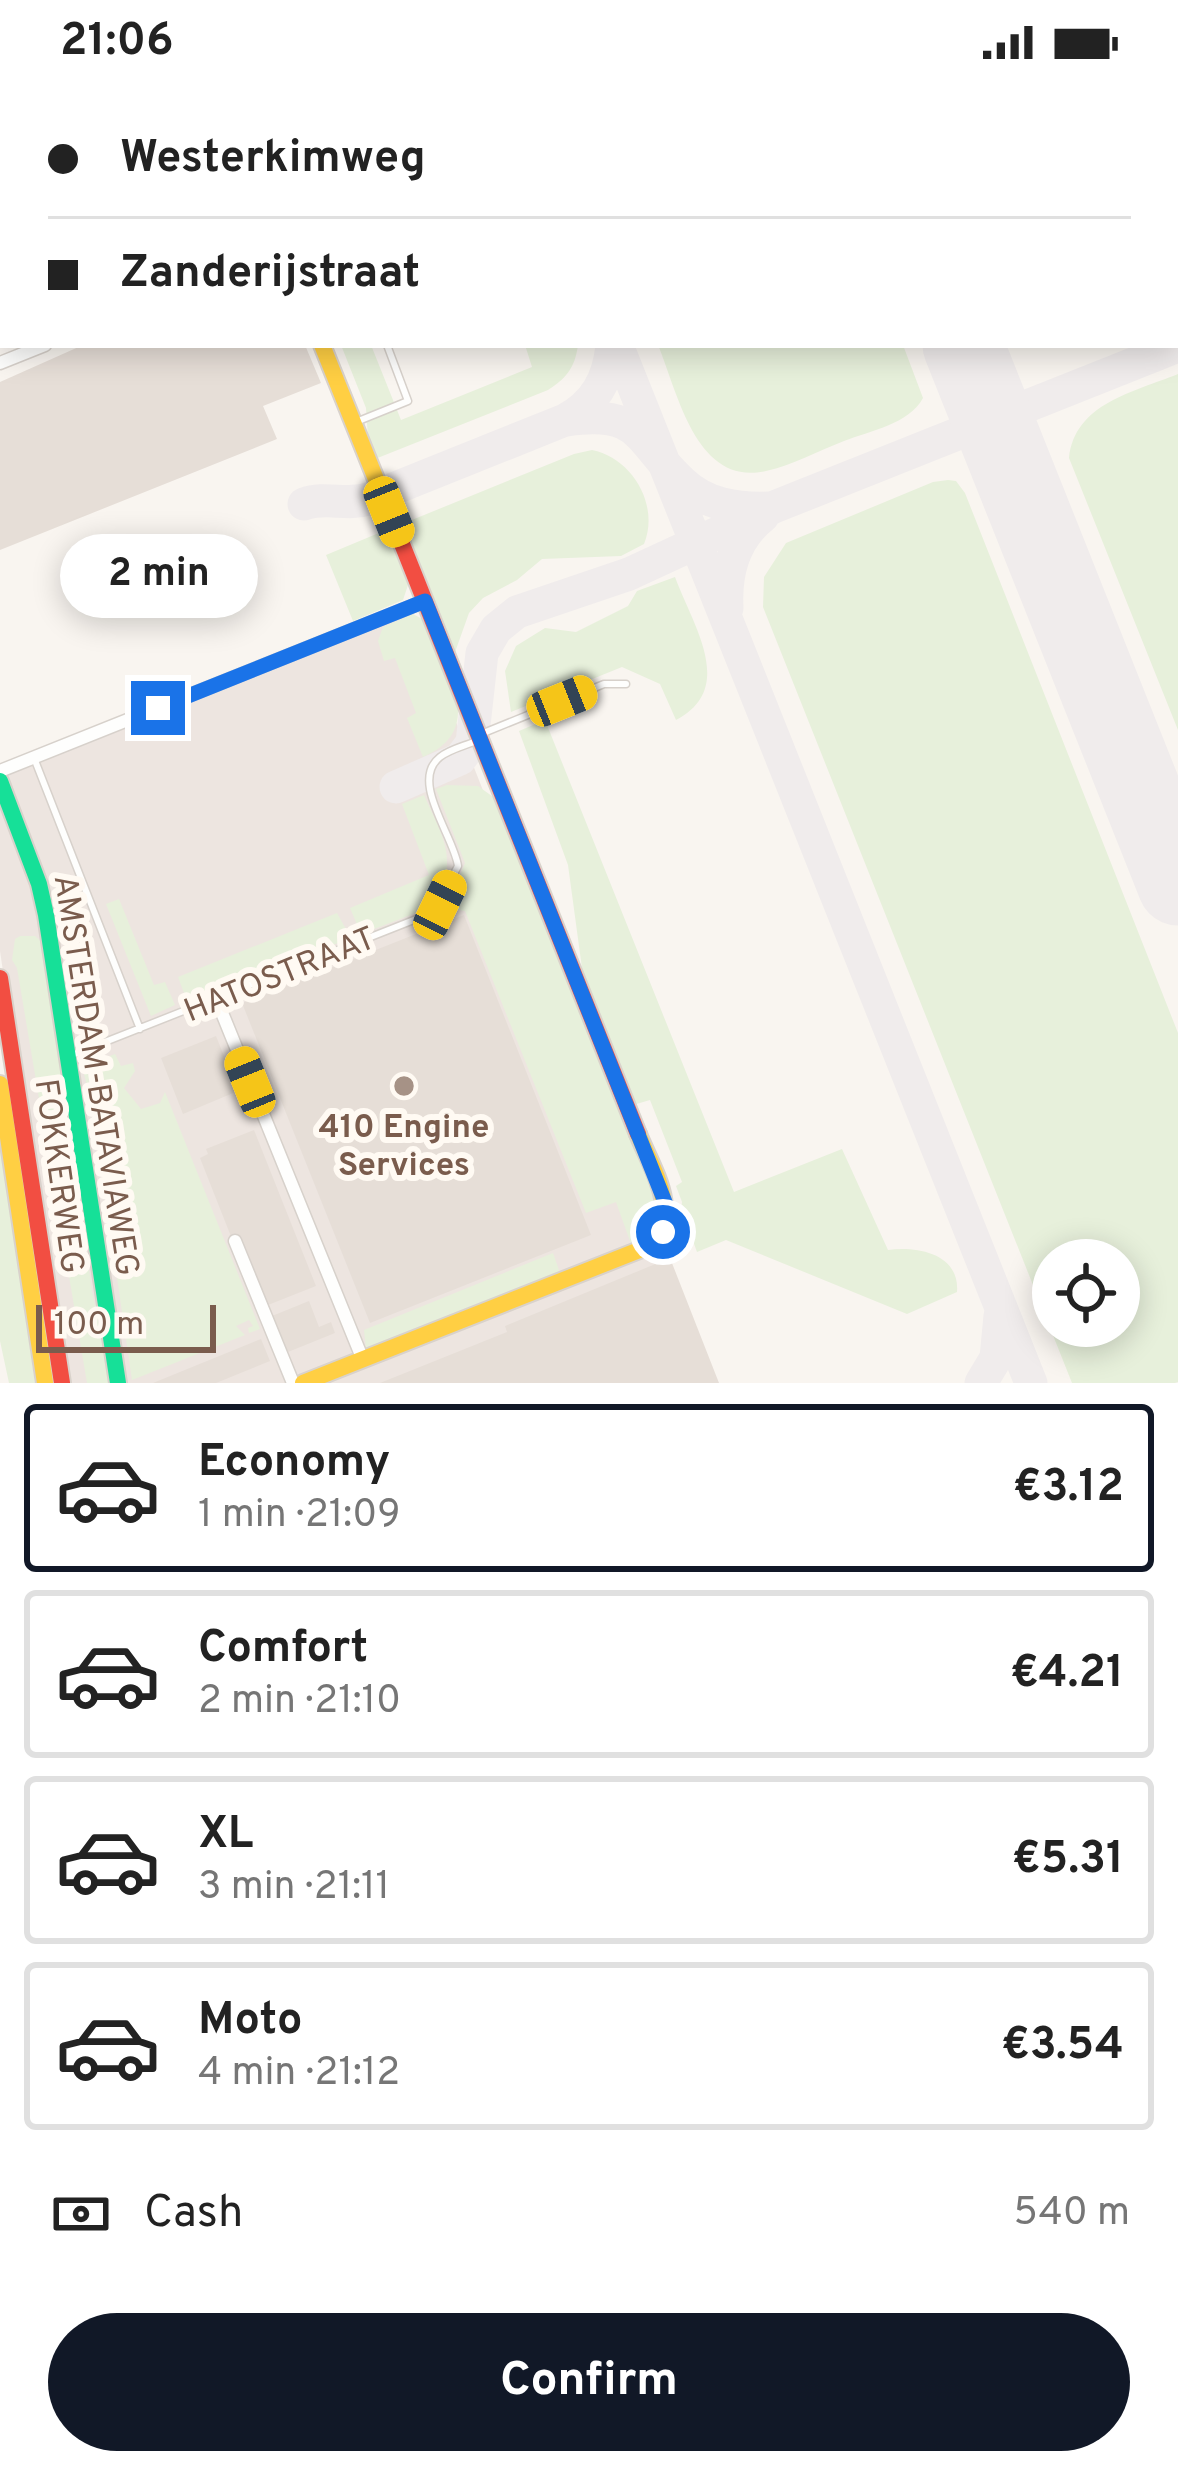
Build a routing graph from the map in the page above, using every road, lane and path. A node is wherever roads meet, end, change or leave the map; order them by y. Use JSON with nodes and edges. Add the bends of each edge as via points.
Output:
{"nodes":[{"id":1,"x":38,"y":348,"type":"edge"},
{"id":2,"x":323,"y":348,"type":"edge"},
{"id":3,"x":388,"y":348,"type":"edge"},
{"id":4,"x":0,"y":363,"type":"edge"},
{"id":5,"x":353,"y":423,"type":"junction"},
{"id":6,"x":425,"y":601,"type":"junction"},
{"id":7,"x":626,"y":684,"type":"dead end"},
{"id":8,"x":479,"y":737,"type":"junction"},
{"id":9,"x":34,"y":758,"type":"junction"},
{"id":10,"x":0,"y":771,"type":"edge"},
{"id":11,"x":0,"y":781,"type":"edge"},
{"id":12,"x":0,"y":978,"type":"edge"},
{"id":13,"x":216,"y":998,"type":"junction"},
{"id":14,"x":140,"y":1028,"type":"junction"},
{"id":15,"x":68,"y":1056,"type":"junction"},
{"id":16,"x":0,"y":1084,"type":"edge"},
{"id":17,"x":235,"y":1241,"type":"dead end"},
{"id":18,"x":363,"y":1360,"type":"junction"},
{"id":19,"x":45,"y":1383,"type":"edge"},
{"id":20,"x":62,"y":1383,"type":"edge"},
{"id":21,"x":118,"y":1383,"type":"edge"},
{"id":22,"x":293,"y":1383,"type":"edge"},
{"id":23,"x":304,"y":1383,"type":"edge"}],
"edges":[{"from":1,"to":4,"type":"street"},
{"from":2,"to":5,"type":"street"},
{"from":3,"to":5,"type":"lane","via":[[408,401]]},
{"from":5,"to":6,"type":"street"},
{"from":6,"to":8,"type":"street"},
{"from":6,"to":9,"type":"street"},
{"from":7,"to":8,"type":"lane","via":[[604,684]]},
{"from":8,"to":13,"type":"lane","name":"HATOSTRAAT","via":[[436,759],[428,780],[458,866],[434,912]]},
{"from":8,"to":18,"type":"street","via":[[667,1207],[663,1232],[652,1244]]},
{"from":9,"to":10,"type":"street"},
{"from":9,"to":14,"type":"lane"},
{"from":11,"to":15,"type":"street","name":"AMSTERDAM-BATAVIAWEG","via":[[39,884]]},
{"from":12,"to":20,"type":"street","name":"FOKKERWEG"},
{"from":13,"to":14,"type":"lane","name":"HATOSTRAAT"},
{"from":13,"to":18,"type":"street"},
{"from":14,"to":15,"type":"lane","name":"HATOSTRAAT"},
{"from":15,"to":21,"type":"street","name":"AMSTERDAM-BATAVIAWEG"},
{"from":16,"to":19,"type":"street","name":"FOKKERWEG"},
{"from":17,"to":22,"type":"street"},
{"from":18,"to":23,"type":"street"}]}
